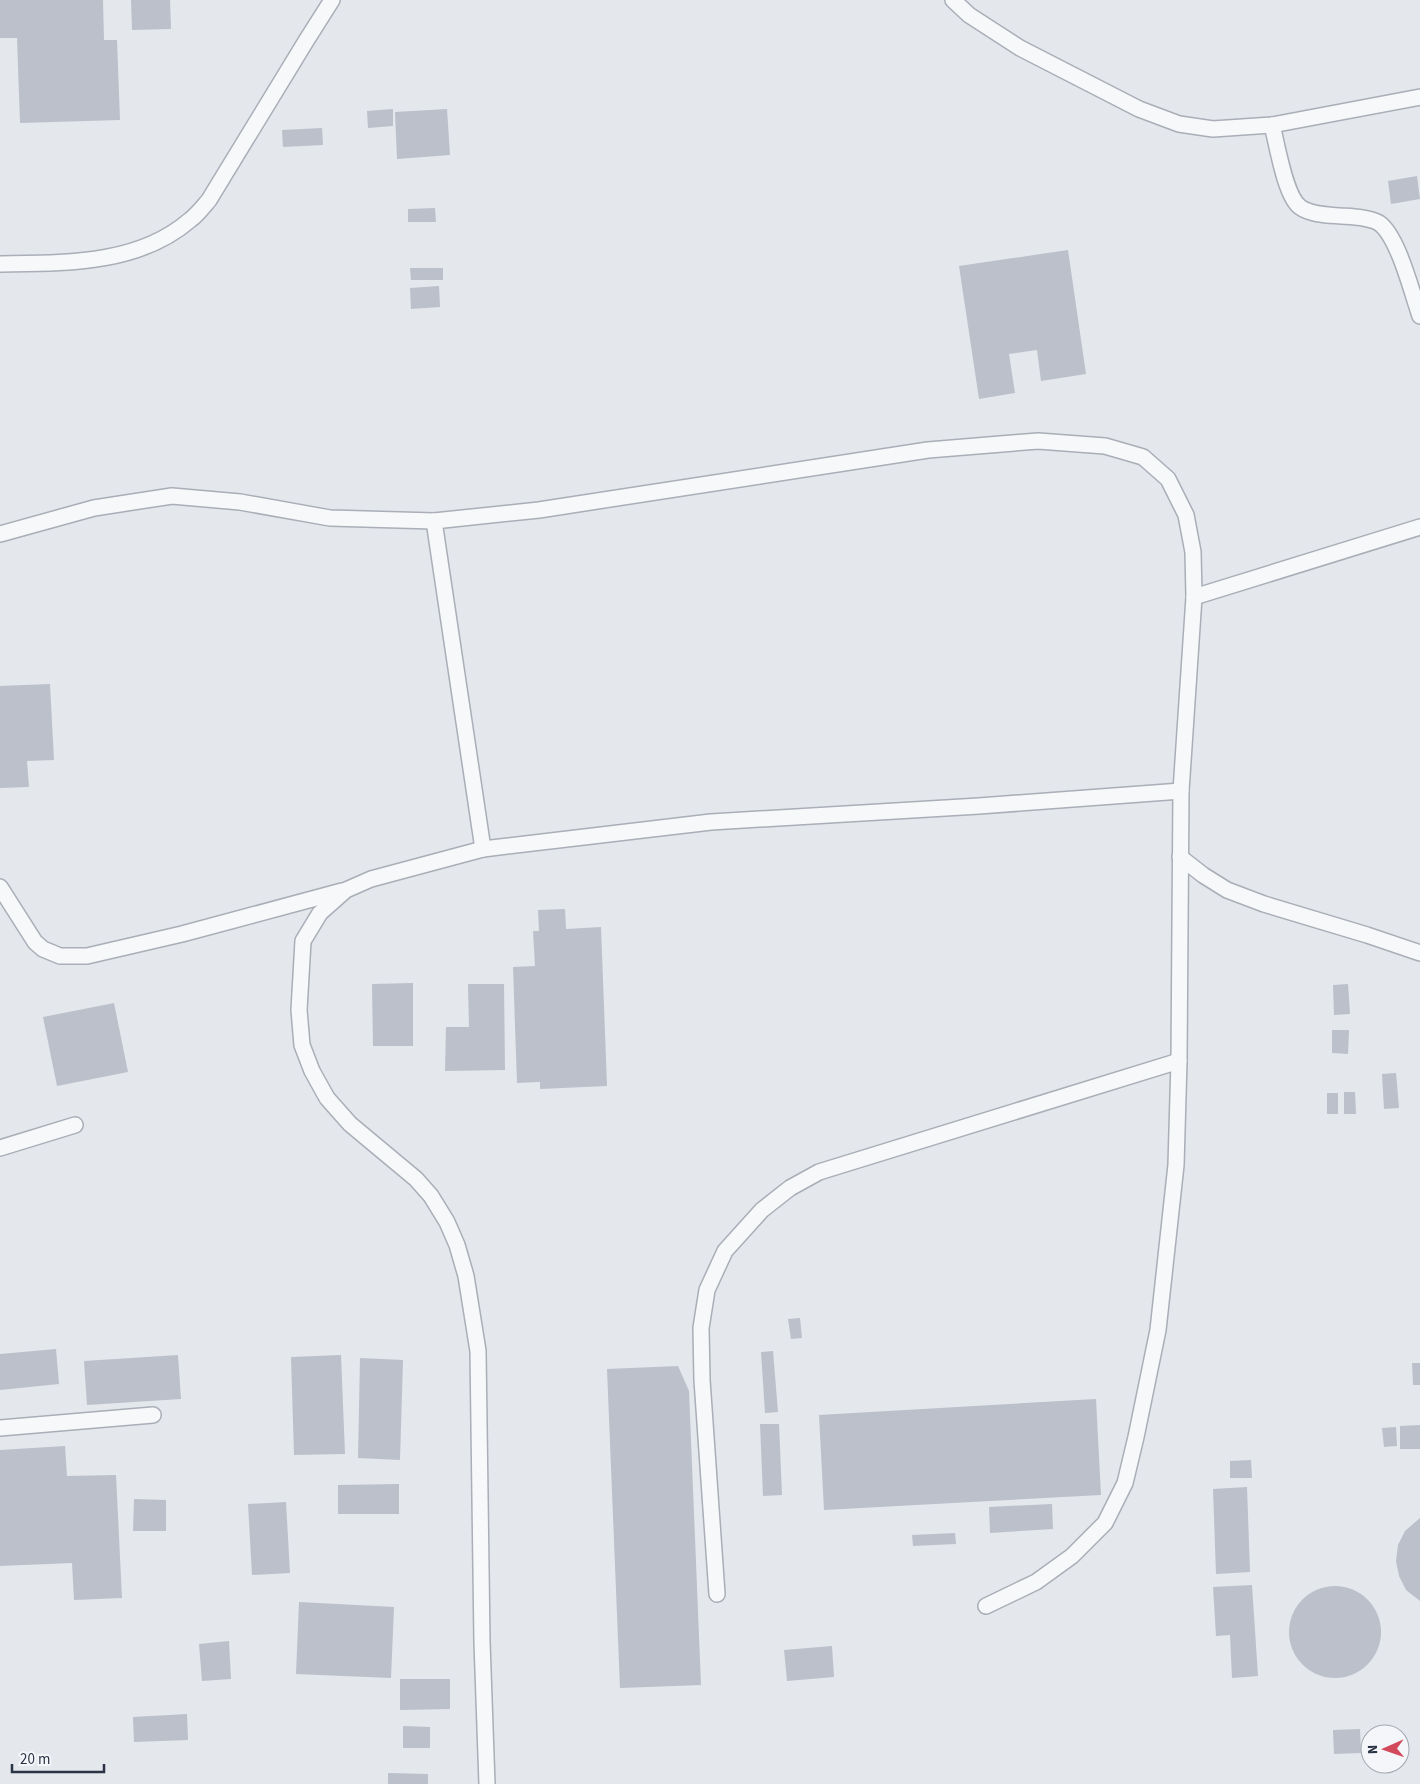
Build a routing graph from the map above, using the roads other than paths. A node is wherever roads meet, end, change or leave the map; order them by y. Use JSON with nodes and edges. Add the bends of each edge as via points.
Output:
{"nodes":[{"id":1,"x":332,"y":0,"type":"edge"},
{"id":2,"x":953,"y":0,"type":"edge"},
{"id":3,"x":1420,"y":97,"type":"edge"},
{"id":4,"x":1272,"y":125,"type":"junction"},
{"id":5,"x":0,"y":264,"type":"edge"},
{"id":6,"x":1420,"y":316,"type":"edge"},
{"id":7,"x":434,"y":521,"type":"junction"},
{"id":8,"x":1420,"y":527,"type":"edge"},
{"id":9,"x":0,"y":534,"type":"edge"},
{"id":10,"x":1194,"y":597,"type":"junction"},
{"id":11,"x":1181,"y":791,"type":"junction"},
{"id":12,"x":482,"y":849,"type":"junction"},
{"id":13,"x":1180,"y":857,"type":"junction"},
{"id":14,"x":0,"y":887,"type":"edge"},
{"id":15,"x":346,"y":890,"type":"junction"},
{"id":16,"x":1420,"y":953,"type":"edge"},
{"id":17,"x":1179,"y":1061,"type":"junction"},
{"id":18,"x":75,"y":1124,"type":"dead end"},
{"id":19,"x":0,"y":1148,"type":"edge"},
{"id":20,"x":153,"y":1415,"type":"dead end"},
{"id":21,"x":0,"y":1428,"type":"edge"},
{"id":22,"x":717,"y":1594,"type":"dead end"},
{"id":23,"x":986,"y":1606,"type":"dead end"},
{"id":24,"x":487,"y":1784,"type":"edge"}],
"edges":[{"from":1,"to":5,"type":"lane","via":[[209,200],[191,220],[140,250],[74,263]]},
{"from":2,"to":4,"type":"lane","via":[[969,15],[1020,48],[1139,110],[1179,124],[1213,129]]},
{"from":3,"to":4,"type":"lane"},
{"from":4,"to":6,"type":"lane","via":[[1291,194],[1300,207],[1317,214],[1378,222],[1393,239]]},
{"from":7,"to":9,"type":"lane","via":[[330,518],[240,502],[172,496],[94,508]]},
{"from":7,"to":10,"type":"lane","via":[[548,509],[928,450],[1038,441],[1105,446],[1143,457],[1168,479],[1186,515],[1194,552]]},
{"from":7,"to":12,"type":"lane"},
{"from":8,"to":10,"type":"lane"},
{"from":10,"to":11,"type":"lane"},
{"from":11,"to":12,"type":"lane","via":[[711,822]]},
{"from":11,"to":13,"type":"lane"},
{"from":12,"to":15,"type":"lane","via":[[371,879]]},
{"from":13,"to":16,"type":"lane","via":[[1203,876],[1236,893]]},
{"from":13,"to":17,"type":"lane"},
{"from":14,"to":15,"type":"lane","via":[[35,942],[60,956],[87,956]]},
{"from":15,"to":24,"type":"lane","via":[[320,912],[304,940],[299,1010],[302,1045],[328,1098],[350,1124],[416,1179],[431,1196],[447,1222],[466,1276],[478,1351]]},
{"from":17,"to":22,"type":"lane","via":[[819,1172],[790,1188],[762,1210],[725,1252],[707,1290],[701,1328]]},
{"from":17,"to":23,"type":"lane","via":[[1176,1165],[1158,1330],[1125,1483],[1105,1523],[1072,1556],[1036,1582]]},
{"from":18,"to":19,"type":"lane"},
{"from":20,"to":21,"type":"lane"}]}
